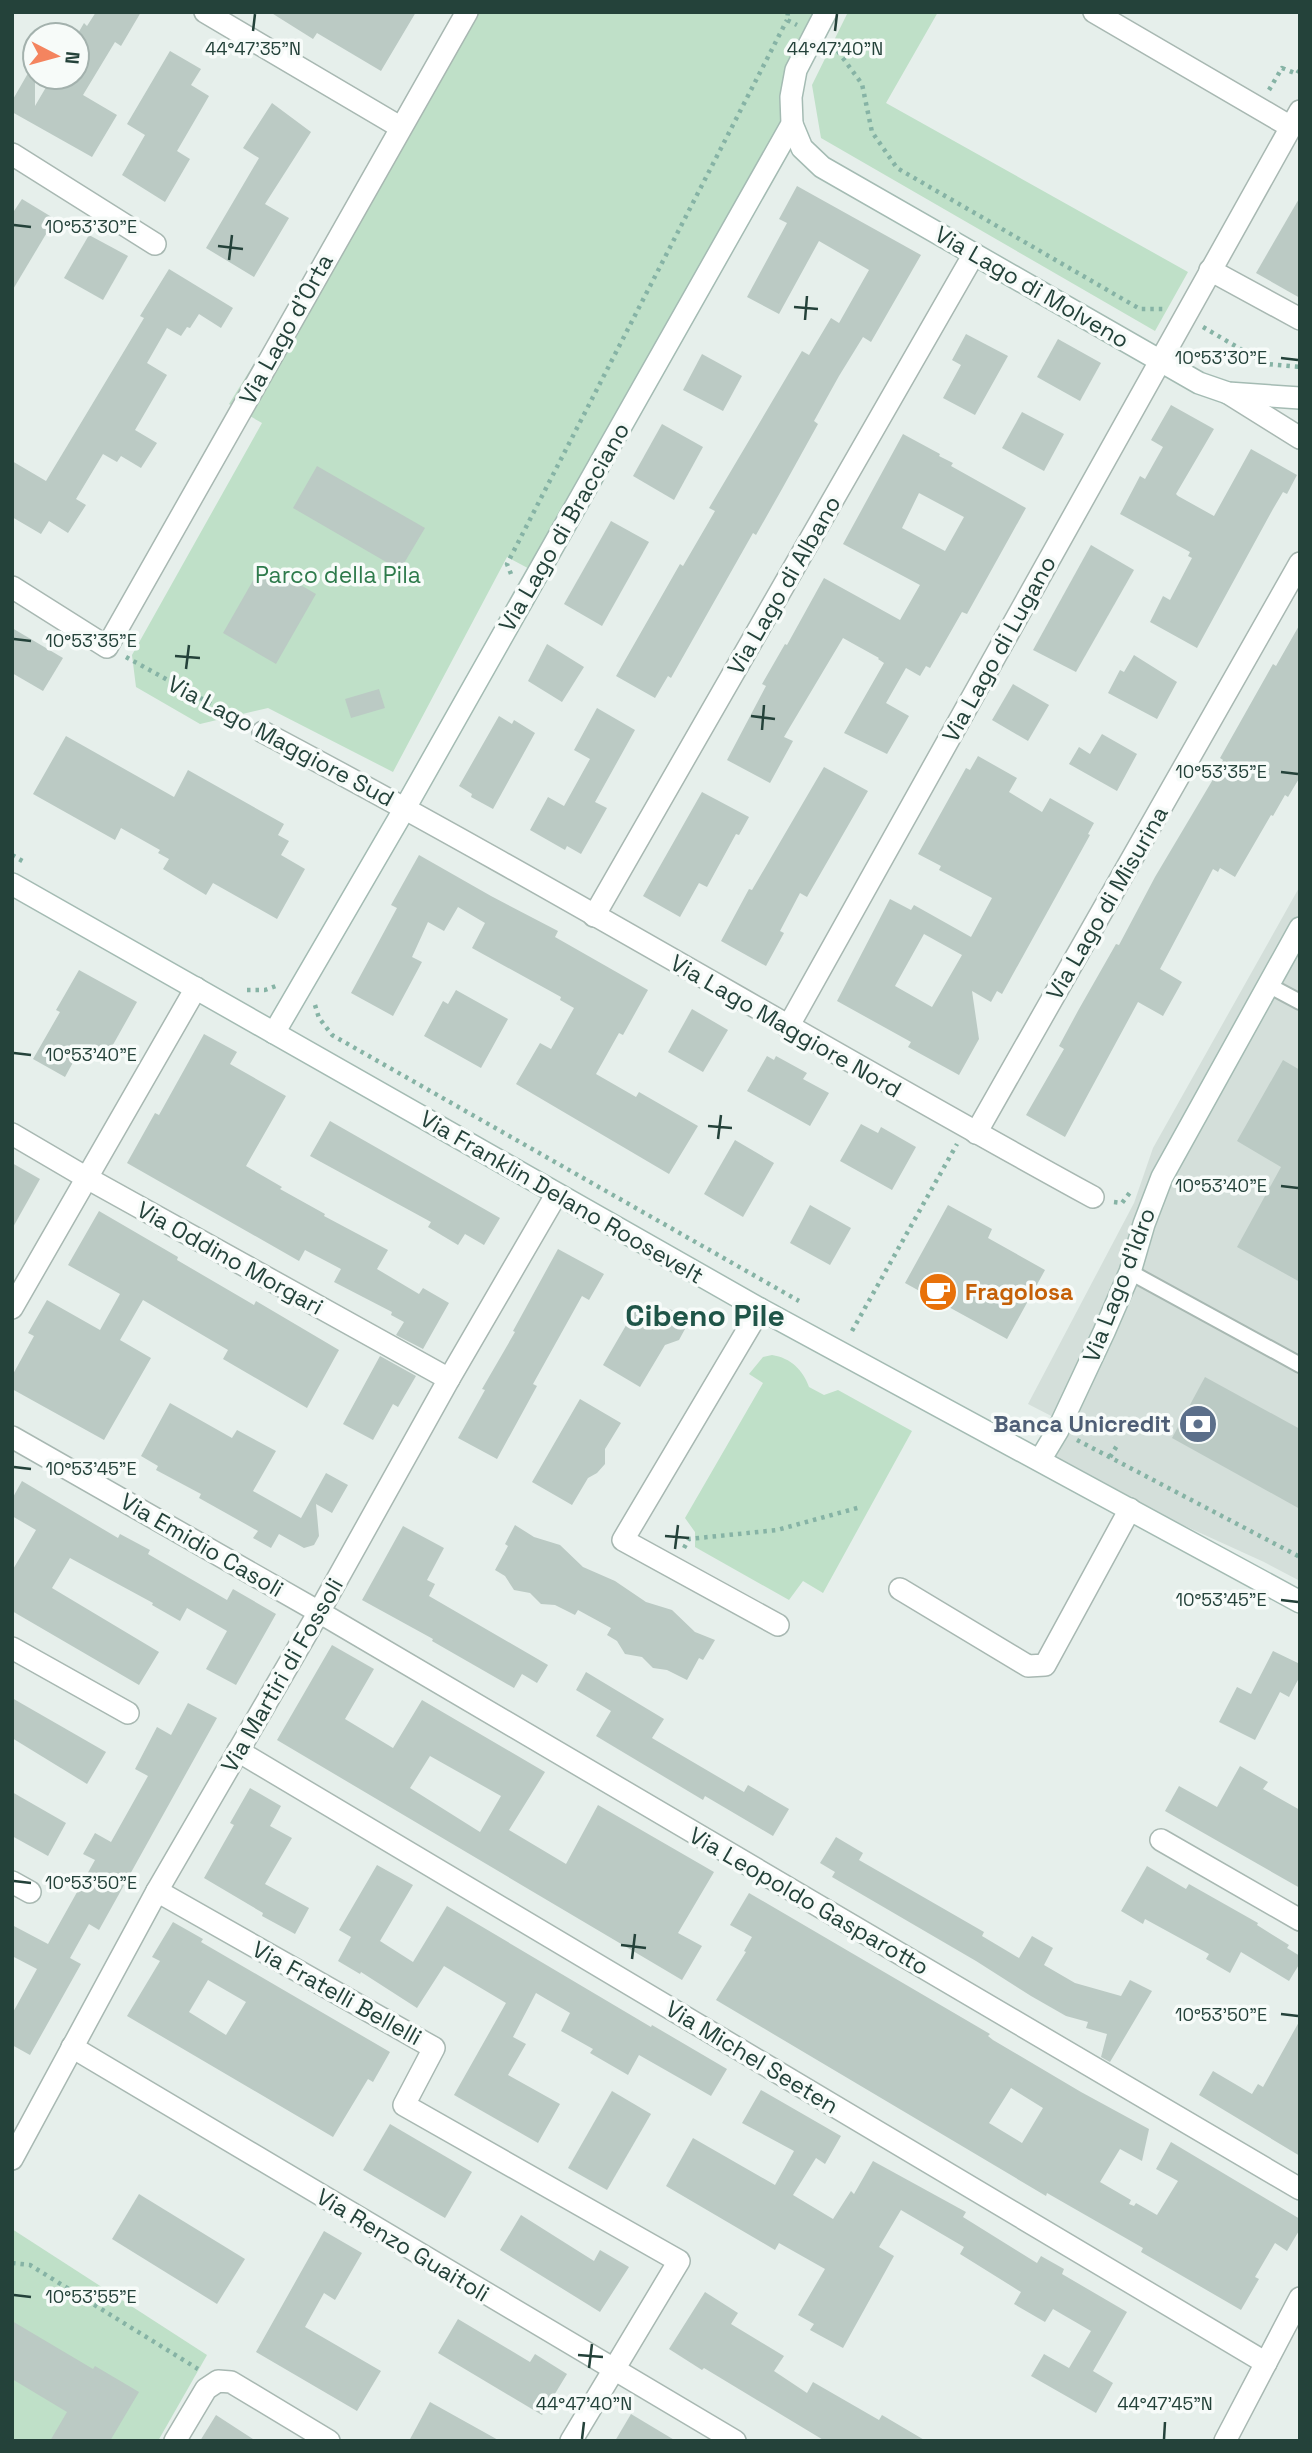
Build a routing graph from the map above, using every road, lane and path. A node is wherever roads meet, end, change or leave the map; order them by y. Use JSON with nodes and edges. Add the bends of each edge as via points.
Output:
{"nodes":[{"id":1,"x":205,"y":12,"type":"edge"},
{"id":2,"x":467,"y":12,"type":"edge"},
{"id":3,"x":826,"y":12,"type":"edge"},
{"id":4,"x":1094,"y":12,"type":"edge"},
{"id":5,"x":787,"y":20,"type":"dead end"},
{"id":6,"x":814,"y":35,"type":"junction"},
{"id":7,"x":1295,"y":119,"type":"edge"},
{"id":8,"x":792,"y":124,"type":"junction"},
{"id":9,"x":400,"y":127,"type":"junction"},
{"id":10,"x":12,"y":154,"type":"edge"},
{"id":11,"x":155,"y":243,"type":"dead end"},
{"id":12,"x":974,"y":254,"type":"junction"},
{"id":13,"x":1210,"y":270,"type":"junction"},
{"id":14,"x":1184,"y":316,"type":"junction"},
{"id":15,"x":1300,"y":319,"type":"edge"},
{"id":16,"x":1160,"y":360,"type":"junction"},
{"id":17,"x":1300,"y":367,"type":"edge"},
{"id":18,"x":1228,"y":393,"type":"junction"},
{"id":19,"x":1300,"y":398,"type":"edge"},
{"id":20,"x":1300,"y":438,"type":"edge"},
{"id":21,"x":1300,"y":563,"type":"edge"},
{"id":22,"x":515,"y":585,"type":"dead end"},
{"id":23,"x":12,"y":587,"type":"edge"},
{"id":24,"x":107,"y":647,"type":"junction"},
{"id":25,"x":263,"y":732,"type":"joint"},
{"id":26,"x":405,"y":808,"type":"junction"},
{"id":27,"x":12,"y":855,"type":"edge"},
{"id":28,"x":36,"y":869,"type":"dead end"},
{"id":29,"x":12,"y":884,"type":"edge"},
{"id":30,"x":594,"y":916,"type":"junction"},
{"id":31,"x":1300,"y":928,"type":"edge"},
{"id":32,"x":1268,"y":985,"type":"junction"},
{"id":33,"x":196,"y":988,"type":"junction"},
{"id":34,"x":247,"y":990,"type":"dead end"},
{"id":35,"x":299,"y":993,"type":"junction"},
{"id":36,"x":1300,"y":1002,"type":"edge"},
{"id":37,"x":788,"y":1027,"type":"junction"},
{"id":38,"x":274,"y":1032,"type":"junction"},
{"id":39,"x":971,"y":1130,"type":"junction"},
{"id":40,"x":12,"y":1134,"type":"edge"},
{"id":41,"x":1162,"y":1177,"type":"junction"},
{"id":42,"x":87,"y":1178,"type":"junction"},
{"id":43,"x":556,"y":1195,"type":"junction"},
{"id":44,"x":1093,"y":1197,"type":"joint"},
{"id":45,"x":1130,"y":1272,"type":"junction"},
{"id":46,"x":803,"y":1304,"type":"dead end"},
{"id":47,"x":12,"y":1308,"type":"edge"},
{"id":48,"x":760,"y":1309,"type":"junction"},
{"id":49,"x":840,"y":1325,"type":"dead end"},
{"id":50,"x":852,"y":1331,"type":"junction"},
{"id":51,"x":864,"y":1338,"type":"dead end"},
{"id":52,"x":1300,"y":1365,"type":"edge"},
{"id":53,"x":449,"y":1379,"type":"junction"},
{"id":54,"x":1058,"y":1430,"type":"junction"},
{"id":55,"x":12,"y":1437,"type":"edge"},
{"id":56,"x":1118,"y":1444,"type":"dead end"},
{"id":57,"x":1110,"y":1457,"type":"junction"},
{"id":58,"x":1040,"y":1460,"type":"junction"},
{"id":59,"x":861,"y":1507,"type":"dead end"},
{"id":60,"x":1130,"y":1509,"type":"junction"},
{"id":61,"x":1300,"y":1557,"type":"edge"},
{"id":62,"x":674,"y":1568,"type":"junction"},
{"id":63,"x":901,"y":1589,"type":"dead end"},
{"id":64,"x":1300,"y":1602,"type":"edge"},
{"id":65,"x":318,"y":1612,"type":"junction"},
{"id":66,"x":778,"y":1625,"type":"dead end"},
{"id":67,"x":12,"y":1648,"type":"edge"},
{"id":68,"x":128,"y":1713,"type":"dead end"},
{"id":69,"x":238,"y":1751,"type":"junction"},
{"id":70,"x":1161,"y":1840,"type":"dead end"},
{"id":71,"x":157,"y":1892,"type":"junction"},
{"id":72,"x":1300,"y":1920,"type":"edge"},
{"id":73,"x":72,"y":2047,"type":"junction"},
{"id":74,"x":12,"y":2159,"type":"edge"},
{"id":75,"x":1300,"y":2189,"type":"edge"},
{"id":76,"x":12,"y":2263,"type":"edge"},
{"id":77,"x":1300,"y":2298,"type":"edge"},
{"id":78,"x":1266,"y":2363,"type":"junction"},
{"id":79,"x":612,"y":2370,"type":"junction"},
{"id":80,"x":218,"y":2381,"type":"junction"},
{"id":81,"x":175,"y":2441,"type":"edge"},
{"id":82,"x":329,"y":2441,"type":"edge"},
{"id":83,"x":571,"y":2441,"type":"edge"},
{"id":84,"x":736,"y":2441,"type":"edge"},
{"id":85,"x":1225,"y":2441,"type":"edge"}],
"edges":[{"from":1,"to":9,"type":"street"},
{"from":2,"to":9,"type":"street","name":"Via Lago d'Orta"},
{"from":3,"to":6,"type":"street","name":"Via Lago di Bracciano"},
{"from":4,"to":7,"type":"street"},
{"from":5,"to":22,"type":"path","via":[[508,564]]},
{"from":6,"to":8,"type":"street","name":"Via Lago di Bracciano","via":[[796,70]]},
{"from":6,"to":14,"type":"path","via":[[837,51],[862,83],[872,132],[897,168],[1140,309],[1173,309]]},
{"from":7,"to":13,"type":"street","name":"Via Lago di Lugano"},
{"from":8,"to":12,"type":"street","name":"Via Lago di Molveno","via":[[802,148],[822,167]]},
{"from":8,"to":26,"type":"street","name":"Via Lago di Bracciano"},
{"from":9,"to":24,"type":"street","name":"Via Lago d'Orta"},
{"from":10,"to":11,"type":"street"},
{"from":12,"to":16,"type":"street","name":"Via Lago di Molveno"},
{"from":12,"to":30,"type":"street","name":"Via Lago di Albano"},
{"from":13,"to":14,"type":"street","name":"Via Lago di Lugano"},
{"from":13,"to":15,"type":"street"},
{"from":14,"to":16,"type":"street","name":"Via Lago di Lugano"},
{"from":14,"to":17,"type":"path","via":[[1266,364]]},
{"from":16,"to":18,"type":"street","name":"Via Lago di Molveno","via":[[1199,383]]},
{"from":16,"to":37,"type":"street","name":"Via Lago di Lugano"},
{"from":18,"to":19,"type":"street","name":"Via Lago di Molveno"},
{"from":18,"to":20,"type":"street"},
{"from":21,"to":39,"type":"street","name":"Via Lago di Misurina"},
{"from":23,"to":24,"type":"street"},
{"from":24,"to":25,"type":"path","name":"Via Lago Maggiore Sud"},
{"from":25,"to":26,"type":"street","name":"Via Lago Maggiore Sud"},
{"from":26,"to":30,"type":"street","name":"Via Lago Maggiore Nord"},
{"from":26,"to":35,"type":"street","name":"Via Lago di Bracciano"},
{"from":27,"to":28,"type":"path"},
{"from":29,"to":33,"type":"street","name":"Via Franklin Delano Roosevelt"},
{"from":30,"to":37,"type":"street","name":"Via Lago Maggiore Nord"},
{"from":31,"to":32,"type":"street","name":"Via Lago d'Idro"},
{"from":32,"to":36,"type":"lane"},
{"from":32,"to":41,"type":"street","name":"Via Lago d'Idro"},
{"from":33,"to":38,"type":"street","name":"Via Franklin Delano Roosevelt"},
{"from":33,"to":42,"type":"street"},
{"from":34,"to":35,"type":"path","via":[[284,983]]},
{"from":35,"to":38,"type":"street","name":"Via Lago di Bracciano"},
{"from":35,"to":46,"type":"path","via":[[314,1002],[332,1035]]},
{"from":37,"to":39,"type":"street","name":"Via Lago Maggiore Nord"},
{"from":38,"to":43,"type":"street","name":"Via Franklin Delano Roosevelt"},
{"from":39,"to":44,"type":"street","name":"Via Lago Maggiore Nord"},
{"from":39,"to":50,"type":"path"},
{"from":40,"to":42,"type":"street","name":"Via Oddino Morgari"},
{"from":41,"to":44,"type":"path","via":[[1145,1171],[1122,1203]]},
{"from":41,"to":45,"type":"street","name":"Via Lago d'Idro"},
{"from":42,"to":47,"type":"street"},
{"from":42,"to":53,"type":"street","name":"Via Oddino Morgari"},
{"from":43,"to":48,"type":"street","name":"Via Franklin Delano Roosevelt"},
{"from":43,"to":53,"type":"street","name":"Via Martiri di Fossoli"},
{"from":45,"to":52,"type":"lane"},
{"from":45,"to":54,"type":"street","name":"Via Lago d'Idro"},
{"from":48,"to":58,"type":"street","name":"Via Franklin Delano Roosevelt"},
{"from":48,"to":62,"type":"street","via":[[623,1540]]},
{"from":49,"to":50,"type":"path"},
{"from":50,"to":51,"type":"path"},
{"from":53,"to":65,"type":"street","name":"Via Martiri di Fossoli"},
{"from":54,"to":57,"type":"path"},
{"from":54,"to":58,"type":"street","name":"Via Lago d'Idro"},
{"from":55,"to":65,"type":"street","name":"Via Emidio Casoli"},
{"from":56,"to":57,"type":"path"},
{"from":57,"to":61,"type":"path"},
{"from":58,"to":60,"type":"street","name":"Via Franklin Delano Roosevelt"},
{"from":59,"to":62,"type":"path","via":[[777,1530],[689,1539]]},
{"from":60,"to":63,"type":"street","via":[[1045,1665],[1028,1666]]},
{"from":60,"to":64,"type":"street","name":"Via Franklin Delano Roosevelt"},
{"from":62,"to":66,"type":"street"},
{"from":65,"to":69,"type":"street","name":"Via Martiri di Fossoli"},
{"from":65,"to":75,"type":"street","name":"Via Leopoldo Gasparotto"},
{"from":67,"to":68,"type":"street"},
{"from":69,"to":71,"type":"street","name":"Via Martiri di Fossoli"},
{"from":69,"to":78,"type":"street","name":"Via Michel Seeten"},
{"from":70,"to":72,"type":"street"},
{"from":71,"to":73,"type":"street","name":"Via Martiri di Fossoli"},
{"from":71,"to":79,"type":"street","name":"Via Fratelli Bellelli","via":[[434,2048],[404,2105],[679,2261]]},
{"from":73,"to":74,"type":"street","name":"Via Martiri di Fossoli"},
{"from":73,"to":79,"type":"street","name":"Via Renzo Guaitoli"},
{"from":76,"to":80,"type":"path","via":[[30,2264]]},
{"from":77,"to":78,"type":"street"},
{"from":78,"to":85,"type":"street"},
{"from":79,"to":83,"type":"street"},
{"from":79,"to":84,"type":"street","name":"Via Renzo Guaitoli"},
{"from":80,"to":81,"type":"street","via":[[205,2389]]},
{"from":80,"to":82,"type":"street","via":[[230,2382]]}]}
